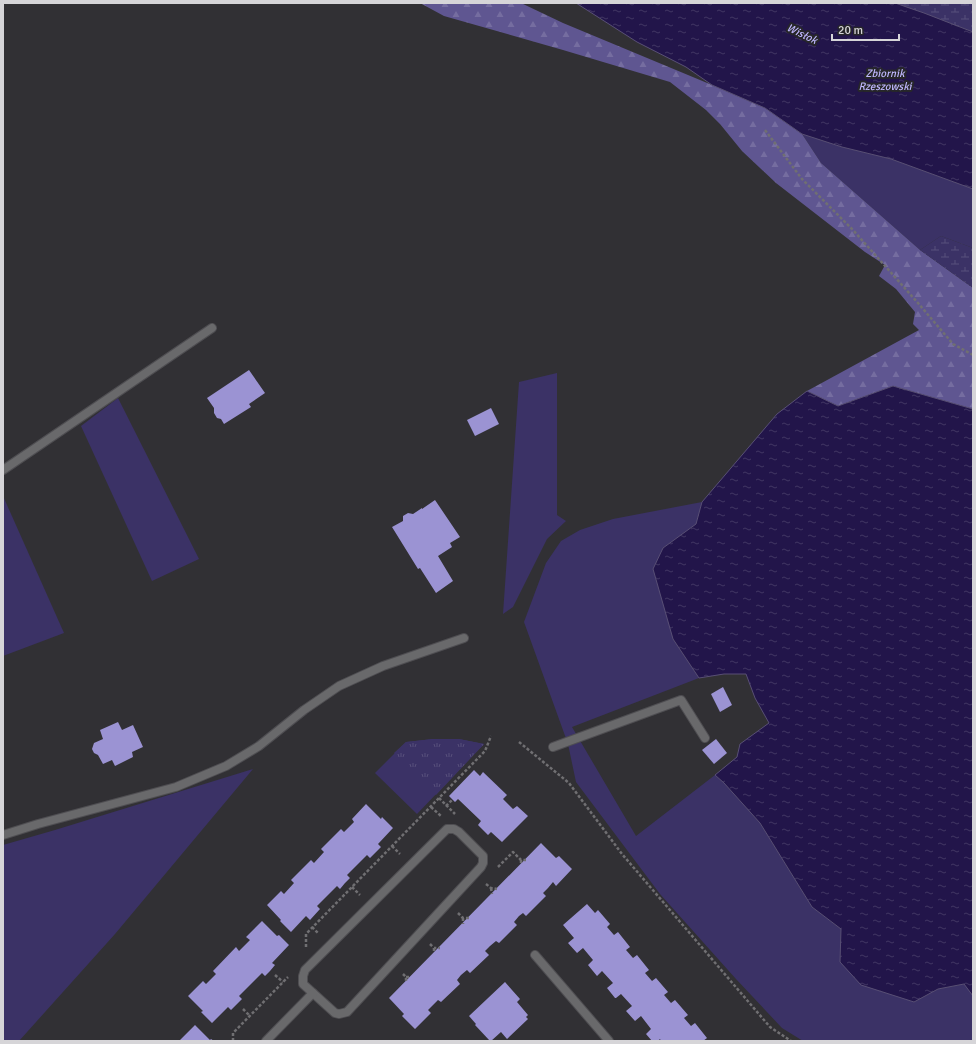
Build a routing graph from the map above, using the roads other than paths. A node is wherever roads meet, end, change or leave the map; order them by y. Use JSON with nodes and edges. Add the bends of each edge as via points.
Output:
{"nodes":[{"id":1,"x":212,"y":328,"type":"dead end"},
{"id":2,"x":3,"y":470,"type":"edge"},
{"id":3,"x":464,"y":638,"type":"dead end"},
{"id":4,"x":706,"y":738,"type":"dead end"},
{"id":5,"x":553,"y":747,"type":"dead end"},
{"id":6,"x":3,"y":835,"type":"edge"},
{"id":7,"x":535,"y":955,"type":"dead end"},
{"id":8,"x":313,"y":993,"type":"junction"},
{"id":9,"x":266,"y":1041,"type":"edge"},
{"id":10,"x":609,"y":1041,"type":"edge"}],
"edges":[{"from":1,"to":2,"type":"street"},
{"from":3,"to":6,"type":"street","via":[[383,666],[339,686],[259,746],[226,766],[176,787]]},
{"from":4,"to":5,"type":"street","via":[[681,700]]},
{"from":7,"to":10,"type":"street"},
{"from":8,"to":8,"type":"street","via":[[335,1013],[347,1012],[481,867],[483,856],[459,832],[447,829],[305,970],[303,984]]},
{"from":8,"to":9,"type":"street"}]}
